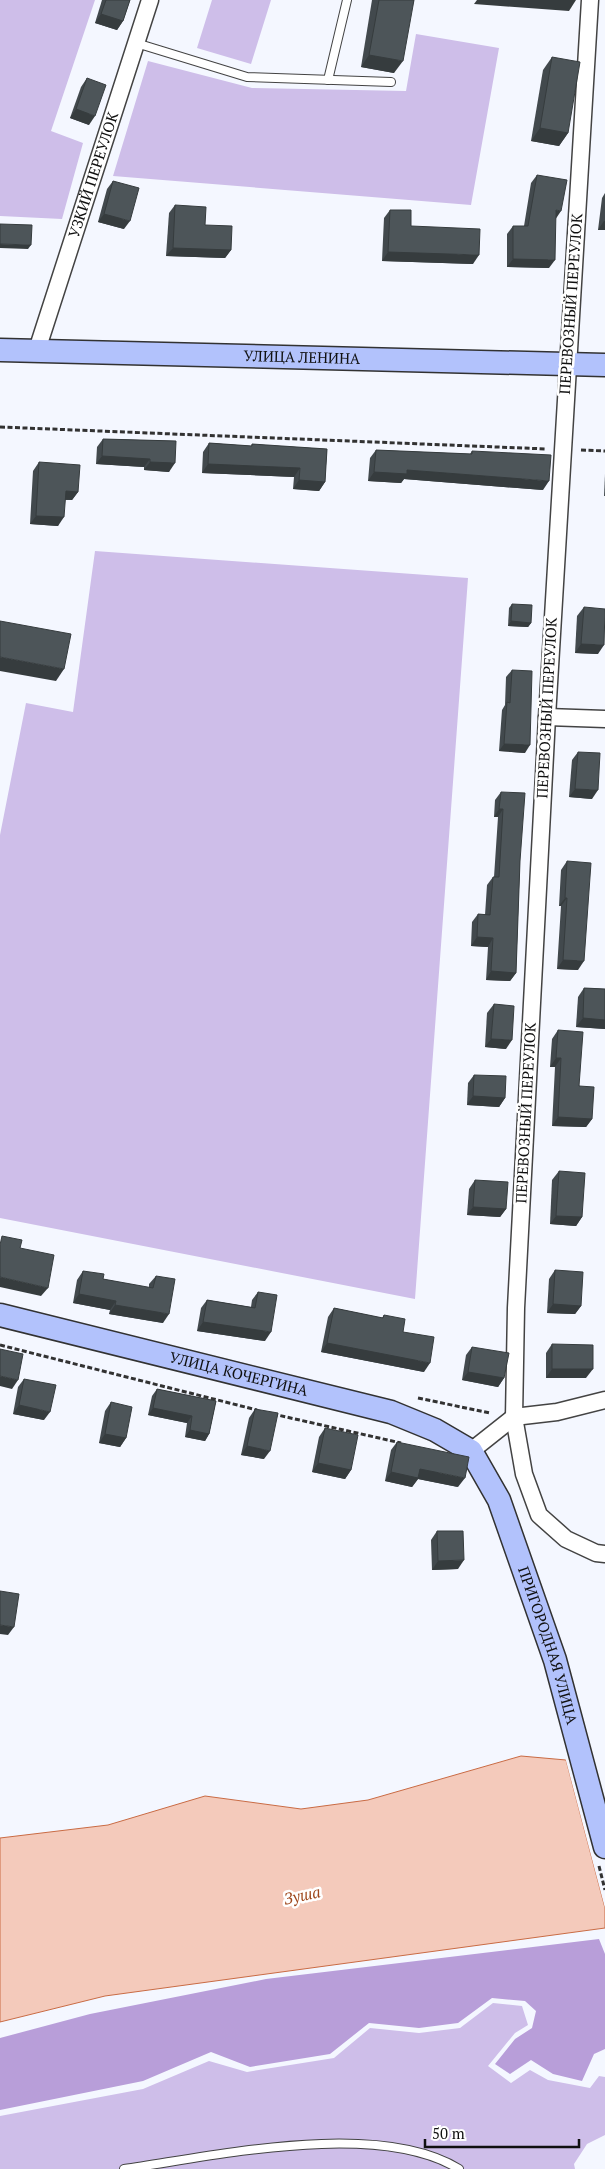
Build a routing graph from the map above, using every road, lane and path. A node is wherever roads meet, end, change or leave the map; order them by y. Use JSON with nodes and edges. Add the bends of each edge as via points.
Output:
{"nodes":[{"id":1,"x":150,"y":0,"type":"edge"},
{"id":2,"x":347,"y":0,"type":"edge"},
{"id":3,"x":590,"y":0,"type":"edge"},
{"id":4,"x":136,"y":43,"type":"junction"},
{"id":5,"x":328,"y":80,"type":"junction"},
{"id":6,"x":391,"y":82,"type":"dead end"},
{"id":7,"x":0,"y":350,"type":"edge"},
{"id":8,"x":37,"y":350,"type":"junction"},
{"id":9,"x":568,"y":364,"type":"junction"},
{"id":10,"x":605,"y":365,"type":"edge"},
{"id":11,"x":0,"y":426,"type":"edge"},
{"id":12,"x":561,"y":450,"type":"junction"},
{"id":13,"x":547,"y":717,"type":"junction"},
{"id":14,"x":605,"y":719,"type":"edge"},
{"id":15,"x":0,"y":1315,"type":"edge"},
{"id":16,"x":0,"y":1345,"type":"edge"},
{"id":17,"x":605,"y":1400,"type":"edge"},
{"id":18,"x":514,"y":1417,"type":"junction"},
{"id":19,"x":407,"y":1444,"type":"edge"},
{"id":20,"x":471,"y":1451,"type":"junction"},
{"id":21,"x":605,"y":1554,"type":"edge"},
{"id":22,"x":605,"y":1847,"type":"edge"},
{"id":23,"x":124,"y":2169,"type":"edge"},
{"id":24,"x":459,"y":2169,"type":"edge"}],
"edges":[{"from":1,"to":4,"type":"street","name":"УЗКИЙ ПЕРЕУЛОК"},
{"from":2,"to":5,"type":"lane"},
{"from":3,"to":9,"type":"street","name":"ПЕРЕВОЗНЫЙ ПЕРЕУЛОК"},
{"from":4,"to":5,"type":"lane","via":[[247,78]]},
{"from":4,"to":8,"type":"street","name":"УЗКИЙ ПЕРЕУЛОК"},
{"from":5,"to":6,"type":"lane"},
{"from":7,"to":8,"type":"main road","name":"УЛИЦА ЛЕНИНА"},
{"from":8,"to":9,"type":"main road","name":"УЛИЦА ЛЕНИНА"},
{"from":9,"to":10,"type":"main road","name":"УЛИЦА ЛЕНИНА"},
{"from":9,"to":12,"type":"street","name":"ПЕРЕВОЗНЫЙ ПЕРЕУЛОК"},
{"from":11,"to":12,"type":"path"},
{"from":12,"to":13,"type":"street","name":"ПЕРЕВОЗНЫЙ ПЕРЕУЛОК"},
{"from":13,"to":14,"type":"street"},
{"from":13,"to":18,"type":"street","name":"ПЕРЕВОЗНЫЙ ПЕРЕУЛОК","via":[[516,1308]]},
{"from":15,"to":20,"type":"main road","name":"УЛИЦА КОЧЕРГИНА","via":[[391,1412],[435,1430]]},
{"from":16,"to":19,"type":"path","via":[[332,1429]]},
{"from":17,"to":18,"type":"street","via":[[558,1412]]},
{"from":18,"to":20,"type":"street"},
{"from":18,"to":21,"type":"street","name":"ПЕРЕВОЗНЫЙ ПЕРЕУЛОК","via":[[524,1474],[539,1514],[566,1539]]},
{"from":20,"to":22,"type":"main road","name":"ПРИГОРОДНАЯ УЛИЦА","via":[[500,1500],[555,1660]]},
{"from":23,"to":24,"type":"lane","via":[[303,2143],[391,2146],[447,2162]]}]}
